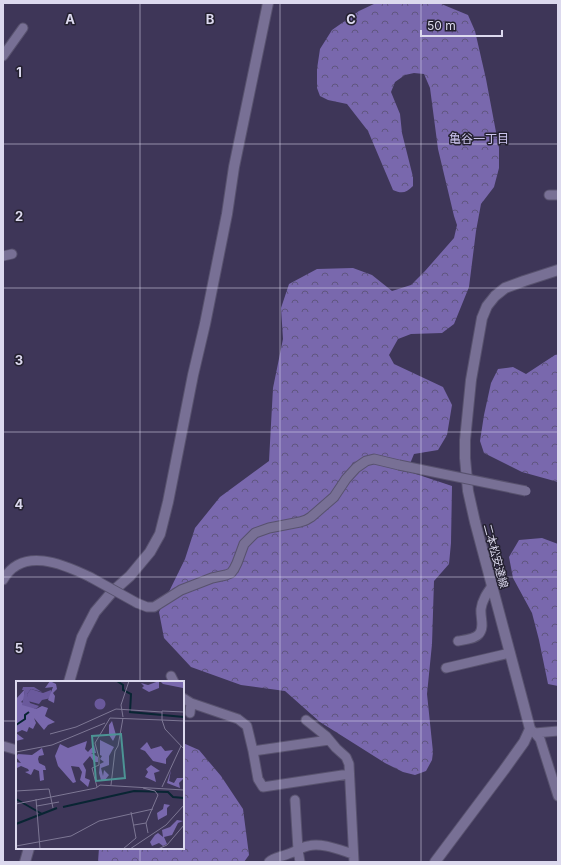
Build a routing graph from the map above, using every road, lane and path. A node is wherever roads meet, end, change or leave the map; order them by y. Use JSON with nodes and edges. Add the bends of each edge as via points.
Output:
{"nodes":[{"id":1,"x":268,"y":3,"type":"edge"},
{"id":2,"x":23,"y":28,"type":"dead end"},
{"id":3,"x":3,"y":56,"type":"edge"},
{"id":4,"x":558,"y":270,"type":"edge"},
{"id":5,"x":526,"y":491,"type":"dead end"},
{"id":6,"x":3,"y":580,"type":"edge"},
{"id":7,"x":492,"y":586,"type":"junction"},
{"id":8,"x":458,"y":641,"type":"dead end"},
{"id":9,"x":510,"y":653,"type":"junction"},
{"id":10,"x":446,"y":668,"type":"dead end"},
{"id":11,"x":70,"y":681,"type":"edge"},
{"id":12,"x":184,"y":699,"type":"edge"},
{"id":13,"x":191,"y":703,"type":"junction"},
{"id":14,"x":190,"y":713,"type":"dead end"},
{"id":15,"x":306,"y":720,"type":"dead end"},
{"id":16,"x":532,"y":731,"type":"junction"},
{"id":17,"x":558,"y":731,"type":"edge"},
{"id":18,"x":329,"y":740,"type":"junction"},
{"id":19,"x":3,"y":746,"type":"edge"},
{"id":20,"x":16,"y":750,"type":"edge"},
{"id":21,"x":253,"y":751,"type":"junction"},
{"id":22,"x":349,"y":774,"type":"junction"},
{"id":23,"x":558,"y":796,"type":"edge"},
{"id":24,"x":295,"y":800,"type":"dead end"},
{"id":25,"x":29,"y":849,"type":"edge"},
{"id":26,"x":298,"y":850,"type":"junction"},
{"id":27,"x":354,"y":858,"type":"edge"},
{"id":28,"x":25,"y":862,"type":"edge"},
{"id":29,"x":268,"y":862,"type":"edge"},
{"id":30,"x":300,"y":862,"type":"edge"},
{"id":31,"x":435,"y":862,"type":"edge"}],
"edges":[{"from":1,"to":11,"type":"street","via":[[160,534],[150,552],[95,612],[82,637]]},
{"from":2,"to":3,"type":"street"},
{"from":4,"to":7,"type":"street","name":"二本松安達線","via":[[505,288],[491,300],[482,318],[471,380],[465,458],[473,516]]},
{"from":5,"to":6,"type":"street","bridge":true,"via":[[374,459],[356,468],[334,497],[311,517],[255,533],[244,544],[231,573],[181,590],[154,607],[137,603],[90,577],[59,564],[30,561],[10,570]]},
{"from":7,"to":8,"type":"street","via":[[481,606],[482,628],[479,635]]},
{"from":7,"to":9,"type":"street","name":"二本松安達線"},
{"from":9,"to":10,"type":"street"},
{"from":9,"to":16,"type":"street","name":"二本松安達線"},
{"from":12,"to":13,"type":"street"},
{"from":13,"to":14,"type":"street"},
{"from":13,"to":21,"type":"street","via":[[243,722],[247,726]]},
{"from":15,"to":18,"type":"street"},
{"from":16,"to":17,"type":"street"},
{"from":16,"to":23,"type":"street","via":[[540,739]]},
{"from":16,"to":31,"type":"street"},
{"from":18,"to":21,"type":"street"},
{"from":18,"to":22,"type":"street","via":[[346,757]]},
{"from":19,"to":20,"type":"street"},
{"from":21,"to":22,"type":"street","via":[[258,779],[263,788]]},
{"from":22,"to":27,"type":"street"},
{"from":24,"to":26,"type":"street"},
{"from":25,"to":28,"type":"street"},
{"from":26,"to":27,"type":"street","via":[[309,845],[318,845]]},
{"from":26,"to":29,"type":"street"},
{"from":26,"to":30,"type":"street"}]}
